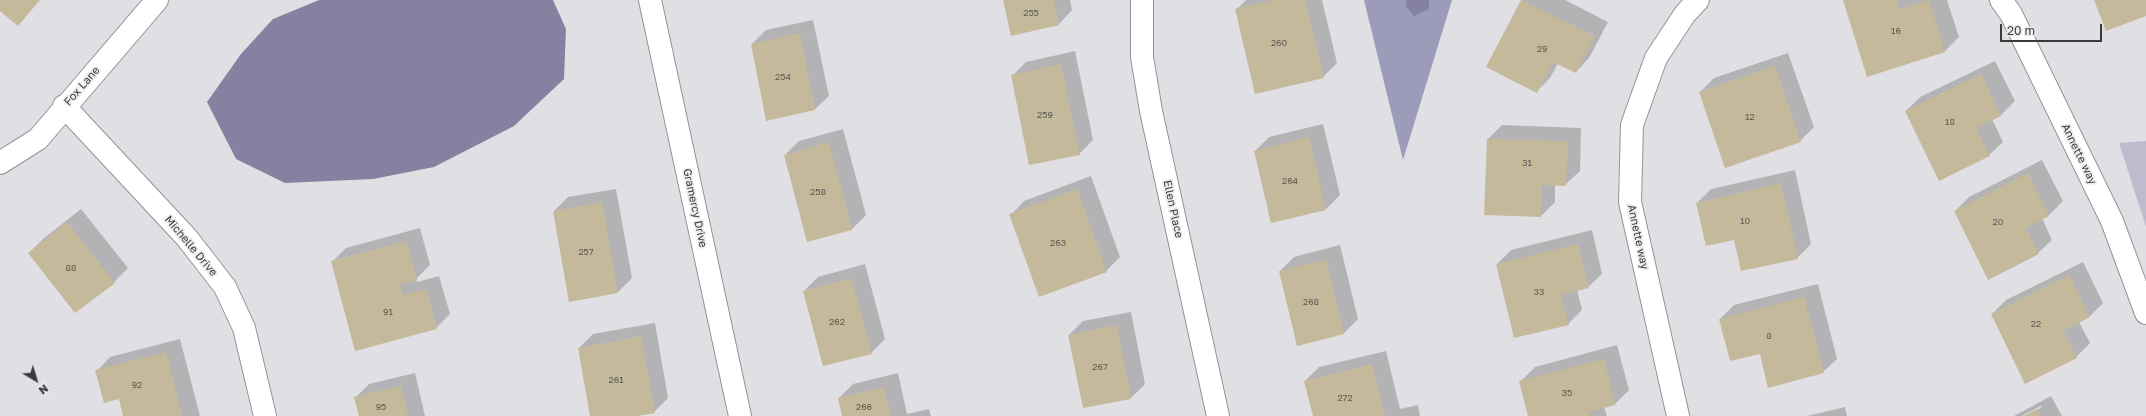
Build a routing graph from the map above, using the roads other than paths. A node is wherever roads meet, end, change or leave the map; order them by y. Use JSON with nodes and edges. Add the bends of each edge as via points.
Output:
{"nodes":[{"id":1,"x":157,"y":0,"type":"edge"},
{"id":2,"x":650,"y":0,"type":"edge"},
{"id":3,"x":1142,"y":0,"type":"edge"},
{"id":4,"x":1698,"y":0,"type":"edge"},
{"id":5,"x":2001,"y":0,"type":"edge"},
{"id":6,"x":64,"y":106,"type":"junction"},
{"id":7,"x":0,"y":163,"type":"edge"},
{"id":8,"x":2146,"y":313,"type":"edge"},
{"id":9,"x":265,"y":416,"type":"edge"},
{"id":10,"x":740,"y":416,"type":"edge"},
{"id":11,"x":1218,"y":416,"type":"edge"},
{"id":12,"x":1678,"y":416,"type":"edge"}],
"edges":[{"from":1,"to":6,"type":"street","name":"Fox Lane"},
{"from":2,"to":10,"type":"street","name":"Gramercy Drive"},
{"from":3,"to":11,"type":"street","name":"Ellen Place","via":[[1142,57],[1151,111]]},
{"from":4,"to":12,"type":"street","name":"Annette way","via":[[1685,14],[1656,58],[1632,126],[1630,202]]},
{"from":5,"to":8,"type":"street","name":"Annette way","via":[[2011,14],[2112,221]]},
{"from":6,"to":7,"type":"street","name":"Fox Lane","via":[[38,139]]},
{"from":6,"to":9,"type":"street","name":"Michelle Drive","via":[[187,238],[225,287],[244,328]]}]}
